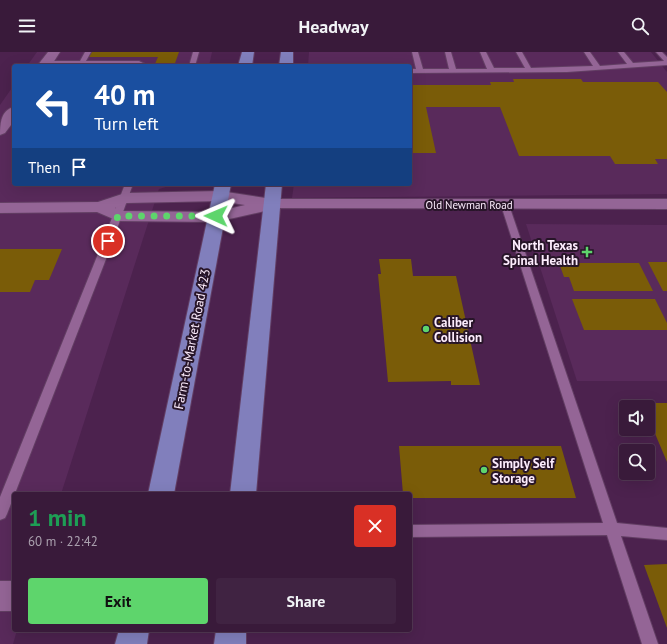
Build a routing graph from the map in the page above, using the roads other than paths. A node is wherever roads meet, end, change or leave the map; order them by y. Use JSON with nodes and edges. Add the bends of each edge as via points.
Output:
{"nodes":[{"id":1,"x":54,"y":52,"type":"edge"},
{"id":2,"x":88,"y":52,"type":"edge"},
{"id":3,"x":196,"y":52,"type":"edge"},
{"id":4,"x":248,"y":52,"type":"edge"},
{"id":5,"x":287,"y":52,"type":"edge"},
{"id":6,"x":415,"y":52,"type":"edge"},
{"id":7,"x":448,"y":52,"type":"edge"},
{"id":8,"x":483,"y":52,"type":"edge"},
{"id":9,"x":519,"y":52,"type":"edge"},
{"id":10,"x":587,"y":52,"type":"edge"},
{"id":11,"x":621,"y":52,"type":"edge"},
{"id":12,"x":659,"y":52,"type":"edge"},
{"id":13,"x":667,"y":62,"type":"edge"},
{"id":14,"x":82,"y":63,"type":"junction"},
{"id":15,"x":46,"y":64,"type":"edge"},
{"id":16,"x":64,"y":64,"type":"edge"},
{"id":17,"x":141,"y":64,"type":"edge"},
{"id":18,"x":193,"y":64,"type":"edge"},
{"id":19,"x":245,"y":64,"type":"edge"},
{"id":20,"x":286,"y":64,"type":"edge"},
{"id":21,"x":631,"y":65,"type":"junction"},
{"id":22,"x":598,"y":68,"type":"junction"},
{"id":23,"x":492,"y":70,"type":"junction"},
{"id":24,"x":529,"y":70,"type":"junction"},
{"id":25,"x":412,"y":71,"type":"edge"},
{"id":26,"x":420,"y":71,"type":"junction"},
{"id":27,"x":453,"y":71,"type":"junction"},
{"id":28,"x":12,"y":113,"type":"edge"},
{"id":29,"x":1,"y":127,"type":"edge"},
{"id":30,"x":127,"y":191,"type":"edge"},
{"id":31,"x":273,"y":194,"type":"edge"},
{"id":32,"x":220,"y":199,"type":"edge"},
{"id":33,"x":667,"y":204,"type":"edge"},
{"id":34,"x":505,"y":205,"type":"junction"},
{"id":35,"x":100,"y":207,"type":"junction"},
{"id":36,"x":0,"y":208,"type":"edge"},
{"id":37,"x":118,"y":216,"type":"junction"},
{"id":38,"x":161,"y":492,"type":"edge"},
{"id":39,"x":243,"y":492,"type":"edge"},
{"id":40,"x":0,"y":514,"type":"edge"},
{"id":41,"x":612,"y":529,"type":"junction"},
{"id":42,"x":412,"y":531,"type":"edge"},
{"id":43,"x":667,"y":534,"type":"edge"},
{"id":44,"x":0,"y":596,"type":"edge"},
{"id":45,"x":12,"y":596,"type":"edge"},
{"id":46,"x":134,"y":632,"type":"edge"},
{"id":47,"x":231,"y":632,"type":"edge"},
{"id":48,"x":131,"y":644,"type":"edge"},
{"id":49,"x":230,"y":644,"type":"edge"},
{"id":50,"x":650,"y":644,"type":"edge"}],
"edges":[{"from":1,"to":15,"type":"street"},
{"from":2,"to":14,"type":"lane"},
{"from":3,"to":18,"type":"lane"},
{"from":4,"to":19,"type":"main road"},
{"from":5,"to":20,"type":"main road"},
{"from":6,"to":26,"type":"lane"},
{"from":7,"to":27,"type":"lane"},
{"from":8,"to":23,"type":"lane"},
{"from":9,"to":24,"type":"lane"},
{"from":10,"to":22,"type":"lane"},
{"from":11,"to":21,"type":"lane"},
{"from":12,"to":13,"type":"lane"},
{"from":13,"to":21,"type":"lane"},
{"from":14,"to":16,"type":"lane"},
{"from":14,"to":17,"type":"lane"},
{"from":21,"to":22,"type":"lane"},
{"from":22,"to":24,"type":"lane"},
{"from":23,"to":24,"type":"lane"},
{"from":23,"to":27,"type":"lane"},
{"from":25,"to":26,"type":"lane"},
{"from":26,"to":27,"type":"lane"},
{"from":28,"to":29,"type":"street"},
{"from":30,"to":32,"type":"street"},
{"from":30,"to":35,"type":"street"},
{"from":30,"to":37,"type":"lane"},
{"from":31,"to":32,"type":"street","name":"Old Newman Road"},
{"from":31,"to":34,"type":"street","name":"Old Newman Road"},
{"from":31,"to":39,"type":"main road"},
{"from":32,"to":37,"type":"street"},
{"from":32,"to":38,"type":"main road","name":"Farm-to-Market Road 423"},
{"from":33,"to":34,"type":"street","name":"Old Newman Road"},
{"from":34,"to":41,"type":"lane"},
{"from":35,"to":36,"type":"street"},
{"from":35,"to":37,"type":"street"},
{"from":37,"to":40,"type":"lane"},
{"from":41,"to":42,"type":"lane"},
{"from":41,"to":43,"type":"lane"},
{"from":41,"to":50,"type":"lane"},
{"from":44,"to":45,"type":"street"},
{"from":46,"to":48,"type":"main road"},
{"from":47,"to":49,"type":"main road"}]}
